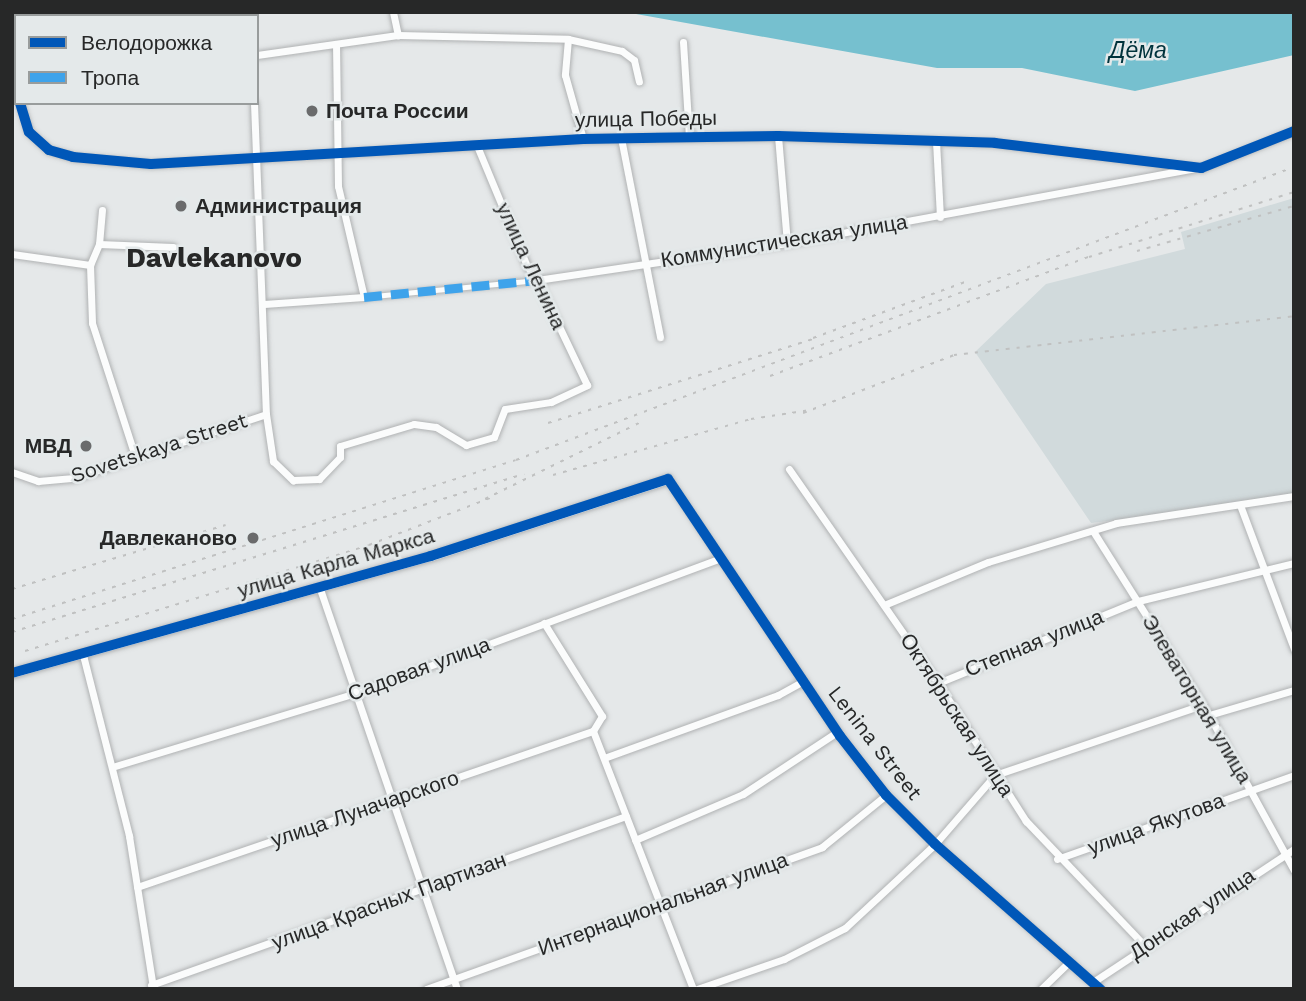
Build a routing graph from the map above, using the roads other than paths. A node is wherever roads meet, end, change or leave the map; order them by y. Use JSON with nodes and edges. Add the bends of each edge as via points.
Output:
{"nodes":[{"id":1,"x":393,"y":12,"type":"edge"},
{"id":2,"x":398,"y":35,"type":"junction"},
{"id":3,"x":568,"y":39,"type":"junction"},
{"id":4,"x":683,"y":42,"type":"dead end"},
{"id":5,"x":336,"y":47,"type":"junction"},
{"id":6,"x":259,"y":55,"type":"edge"},
{"id":7,"x":639,"y":81,"type":"dead end"},
{"id":8,"x":21,"y":105,"type":"edge"},
{"id":9,"x":254,"y":105,"type":"edge"},
{"id":10,"x":1294,"y":131,"type":"edge"},
{"id":11,"x":778,"y":136,"type":"junction"},
{"id":12,"x":689,"y":137,"type":"junction"},
{"id":13,"x":621,"y":138,"type":"junction"},
{"id":14,"x":583,"y":139,"type":"junction"},
{"id":15,"x":936,"y":141,"type":"junction"},
{"id":16,"x":477,"y":146,"type":"junction"},
{"id":17,"x":339,"y":152,"type":"junction"},
{"id":18,"x":256,"y":157,"type":"junction"},
{"id":19,"x":1158,"y":163,"type":"junction"},
{"id":20,"x":1201,"y":168,"type":"junction"},
{"id":21,"x":1159,"y":176,"type":"junction"},
{"id":22,"x":102,"y":210,"type":"dead end"},
{"id":23,"x":940,"y":218,"type":"junction"},
{"id":24,"x":787,"y":243,"type":"junction"},
{"id":25,"x":99,"y":244,"type":"junction"},
{"id":26,"x":173,"y":247,"type":"dead end"},
{"id":27,"x":12,"y":254,"type":"edge"},
{"id":28,"x":649,"y":261,"type":"junction"},
{"id":29,"x":90,"y":265,"type":"junction"},
{"id":30,"x":537,"y":279,"type":"junction"},
{"id":31,"x":364,"y":297,"type":"junction"},
{"id":32,"x":264,"y":303,"type":"junction"},
{"id":33,"x":660,"y":337,"type":"dead end"},
{"id":34,"x":587,"y":385,"type":"joint"},
{"id":35,"x":265,"y":414,"type":"junction"},
{"id":36,"x":135,"y":456,"type":"junction"},
{"id":37,"x":789,"y":469,"type":"dead end"},
{"id":38,"x":12,"y":472,"type":"edge"},
{"id":39,"x":668,"y":479,"type":"joint"},
{"id":40,"x":1294,"y":496,"type":"edge"},
{"id":41,"x":1240,"y":505,"type":"junction"},
{"id":42,"x":1093,"y":531,"type":"junction"},
{"id":43,"x":721,"y":558,"type":"junction"},
{"id":44,"x":1294,"y":563,"type":"edge"},
{"id":45,"x":1264,"y":571,"type":"junction"},
{"id":46,"x":320,"y":589,"type":"junction"},
{"id":47,"x":1138,"y":601,"type":"junction"},
{"id":48,"x":884,"y":605,"type":"junction"},
{"id":49,"x":544,"y":623,"type":"junction"},
{"id":50,"x":1294,"y":649,"type":"edge"},
{"id":51,"x":83,"y":655,"type":"junction"},
{"id":52,"x":12,"y":673,"type":"edge"},
{"id":53,"x":803,"y":681,"type":"junction"},
{"id":54,"x":938,"y":682,"type":"junction"},
{"id":55,"x":1294,"y":690,"type":"edge"},
{"id":56,"x":359,"y":692,"type":"junction"},
{"id":57,"x":1202,"y":705,"type":"junction"},
{"id":58,"x":1209,"y":716,"type":"junction"},
{"id":59,"x":593,"y":731,"type":"junction"},
{"id":60,"x":837,"y":732,"type":"junction"},
{"id":61,"x":604,"y":758,"type":"junction"},
{"id":62,"x":112,"y":767,"type":"junction"},
{"id":63,"x":995,"y":775,"type":"junction"},
{"id":64,"x":1294,"y":775,"type":"edge"},
{"id":65,"x":1251,"y":790,"type":"junction"},
{"id":66,"x":886,"y":795,"type":"junction"},
{"id":67,"x":392,"y":800,"type":"junction"},
{"id":68,"x":626,"y":816,"type":"junction"},
{"id":69,"x":635,"y":840,"type":"junction"},
{"id":70,"x":934,"y":844,"type":"junction"},
{"id":71,"x":1294,"y":849,"type":"edge"},
{"id":72,"x":1284,"y":855,"type":"junction"},
{"id":73,"x":1058,"y":859,"type":"junction"},
{"id":74,"x":1294,"y":870,"type":"edge"},
{"id":75,"x":137,"y":887,"type":"junction"},
{"id":76,"x":422,"y":890,"type":"junction"},
{"id":77,"x":660,"y":905,"type":"junction"},
{"id":78,"x":1144,"y":945,"type":"junction"},
{"id":79,"x":1070,"y":961,"type":"junction"},
{"id":80,"x":454,"y":980,"type":"junction"},
{"id":81,"x":1093,"y":982,"type":"junction"},
{"id":82,"x":152,"y":987,"type":"edge"},
{"id":83,"x":425,"y":989,"type":"edge"},
{"id":84,"x":457,"y":989,"type":"edge"},
{"id":85,"x":695,"y":989,"type":"edge"},
{"id":86,"x":1041,"y":989,"type":"edge"},
{"id":87,"x":1100,"y":989,"type":"edge"}],
"edges":[{"from":1,"to":2,"type":"street"},
{"from":2,"to":3,"type":"street"},
{"from":2,"to":5,"type":"street"},
{"from":3,"to":7,"type":"street","via":[[622,51],[634,60]]},
{"from":3,"to":14,"type":"street","via":[[565,75]]},
{"from":4,"to":12,"type":"street"},
{"from":5,"to":6,"type":"street"},
{"from":5,"to":17,"type":"street"},
{"from":8,"to":18,"type":"street","name":"улица Победы","via":[[29,132],[49,150],[73,157],[151,164]]},
{"from":9,"to":18,"type":"street","name":"Sovetskaya Street"},
{"from":10,"to":20,"type":"street","name":"улица Победы"},
{"from":11,"to":12,"type":"street","name":"улица Победы"},
{"from":11,"to":15,"type":"street","name":"улица Победы"},
{"from":11,"to":24,"type":"street"},
{"from":12,"to":13,"type":"street","name":"улица Победы"},
{"from":13,"to":14,"type":"street","name":"улица Победы"},
{"from":13,"to":28,"type":"street"},
{"from":14,"to":16,"type":"street","name":"улица Победы"},
{"from":15,"to":19,"type":"street","name":"улица Победы","via":[[995,143]]},
{"from":15,"to":23,"type":"street"},
{"from":16,"to":17,"type":"street","name":"улица Победы"},
{"from":16,"to":30,"type":"street","name":"улица Ленина","via":[[527,266]]},
{"from":17,"to":18,"type":"street","name":"улица Победы"},
{"from":17,"to":31,"type":"street","via":[[338,186]]},
{"from":18,"to":32,"type":"street","name":"Sovetskaya Street"},
{"from":19,"to":20,"type":"street","name":"улица Победы"},
{"from":19,"to":21,"type":"street"},
{"from":20,"to":21,"type":"street","name":"Коммунистическая улица"},
{"from":21,"to":23,"type":"street","name":"Коммунистическая улица"},
{"from":22,"to":25,"type":"street"},
{"from":23,"to":24,"type":"street","name":"Коммунистическая улица"},
{"from":24,"to":28,"type":"street","name":"Коммунистическая улица"},
{"from":25,"to":26,"type":"street"},
{"from":25,"to":29,"type":"street"},
{"from":27,"to":29,"type":"street"},
{"from":28,"to":30,"type":"street","name":"Коммунистическая улица"},
{"from":28,"to":33,"type":"street"},
{"from":29,"to":36,"type":"street","via":[[92,323]]},
{"from":30,"to":31,"type":"street","name":"Коммунистическая улица"},
{"from":30,"to":34,"type":"street","name":"улица Ленина"},
{"from":31,"to":32,"type":"street"},
{"from":32,"to":35,"type":"street","name":"Sovetskaya Street"},
{"from":34,"to":35,"type":"street","name":"Sovetskaya Street","via":[[551,402],[505,408],[494,437],[466,445],[436,428],[414,424],[340,446],[340,457],[326,474],[308,483],[293,480],[273,461]]},
{"from":35,"to":36,"type":"street","name":"Sovetskaya Street"},
{"from":36,"to":38,"type":"street","name":"Sovetskaya Street","via":[[54,482]]},
{"from":37,"to":48,"type":"street","name":"Октябрьская улица"},
{"from":39,"to":43,"type":"street","name":"Lenina Street"},
{"from":39,"to":46,"type":"street","name":"улица Карла Маркса"},
{"from":40,"to":41,"type":"street"},
{"from":41,"to":42,"type":"street","via":[[1116,523]]},
{"from":41,"to":45,"type":"street"},
{"from":42,"to":47,"type":"street","name":"Элеваторная улица"},
{"from":42,"to":48,"type":"street","via":[[988,562]]},
{"from":43,"to":49,"type":"street","name":"Садовая улица"},
{"from":43,"to":53,"type":"street","name":"Lenina Street"},
{"from":44,"to":45,"type":"street","name":"Степная улица"},
{"from":45,"to":47,"type":"street","name":"Степная улица"},
{"from":45,"to":50,"type":"street"},
{"from":46,"to":51,"type":"street","name":"улица Карла Маркса"},
{"from":46,"to":56,"type":"street"},
{"from":47,"to":54,"type":"street","name":"Степная улица"},
{"from":47,"to":57,"type":"street","name":"Элеваторная улица"},
{"from":48,"to":54,"type":"street","name":"Октябрьская улица"},
{"from":49,"to":56,"type":"street","name":"Садовая улица"},
{"from":49,"to":59,"type":"street","via":[[602,716]]},
{"from":51,"to":52,"type":"street","name":"улица Карла Маркса"},
{"from":51,"to":62,"type":"street"},
{"from":53,"to":60,"type":"street","name":"Lenina Street"},
{"from":53,"to":61,"type":"street","via":[[778,695]]},
{"from":54,"to":63,"type":"street","name":"Октябрьская улица"},
{"from":55,"to":58,"type":"street"},
{"from":56,"to":62,"type":"street","name":"Садовая улица"},
{"from":56,"to":67,"type":"street"},
{"from":57,"to":58,"type":"street","name":"Элеваторная улица"},
{"from":57,"to":63,"type":"street"},
{"from":58,"to":65,"type":"street","name":"Элеваторная улица"},
{"from":59,"to":61,"type":"street"},
{"from":59,"to":67,"type":"street","name":"улица Луначарского"},
{"from":60,"to":66,"type":"street","name":"Lenina Street"},
{"from":60,"to":69,"type":"street","via":[[743,794]]},
{"from":61,"to":68,"type":"street"},
{"from":62,"to":75,"type":"street"},
{"from":63,"to":70,"type":"street"},
{"from":63,"to":73,"type":"street","name":"Октябрьская улица"},
{"from":64,"to":65,"type":"street","name":"улица Якутова"},
{"from":65,"to":72,"type":"street","name":"Элеваторная улица"},
{"from":65,"to":73,"type":"street","name":"улица Якутова"},
{"from":66,"to":70,"type":"street","name":"Lenina Street"},
{"from":66,"to":77,"type":"street","name":"Интернациональная улица","via":[[821,847]]},
{"from":67,"to":75,"type":"street","name":"улица Луначарского"},
{"from":67,"to":76,"type":"street"},
{"from":68,"to":69,"type":"street"},
{"from":68,"to":76,"type":"street","name":"улица Красных Партизан"},
{"from":69,"to":77,"type":"street"},
{"from":70,"to":79,"type":"street","name":"Lenina Street"},
{"from":70,"to":85,"type":"street","via":[[845,928],[784,959]]},
{"from":71,"to":72,"type":"street","name":"Донская улица"},
{"from":72,"to":74,"type":"street","name":"Элеваторная улица"},
{"from":72,"to":78,"type":"street","name":"Донская улица"},
{"from":73,"to":78,"type":"street","name":"Октябрьская улица"},
{"from":75,"to":82,"type":"street"},
{"from":76,"to":80,"type":"street"},
{"from":76,"to":82,"type":"street","name":"улица Красных Партизан"},
{"from":77,"to":80,"type":"street","name":"Интернациональная улица"},
{"from":77,"to":85,"type":"street"},
{"from":78,"to":81,"type":"street","name":"Донская улица"},
{"from":79,"to":81,"type":"street","name":"Lenina Street"},
{"from":79,"to":86,"type":"street"},
{"from":80,"to":83,"type":"street","name":"Интернациональная улица"},
{"from":80,"to":84,"type":"street"},
{"from":81,"to":87,"type":"street","name":"Lenina Street"}]}
